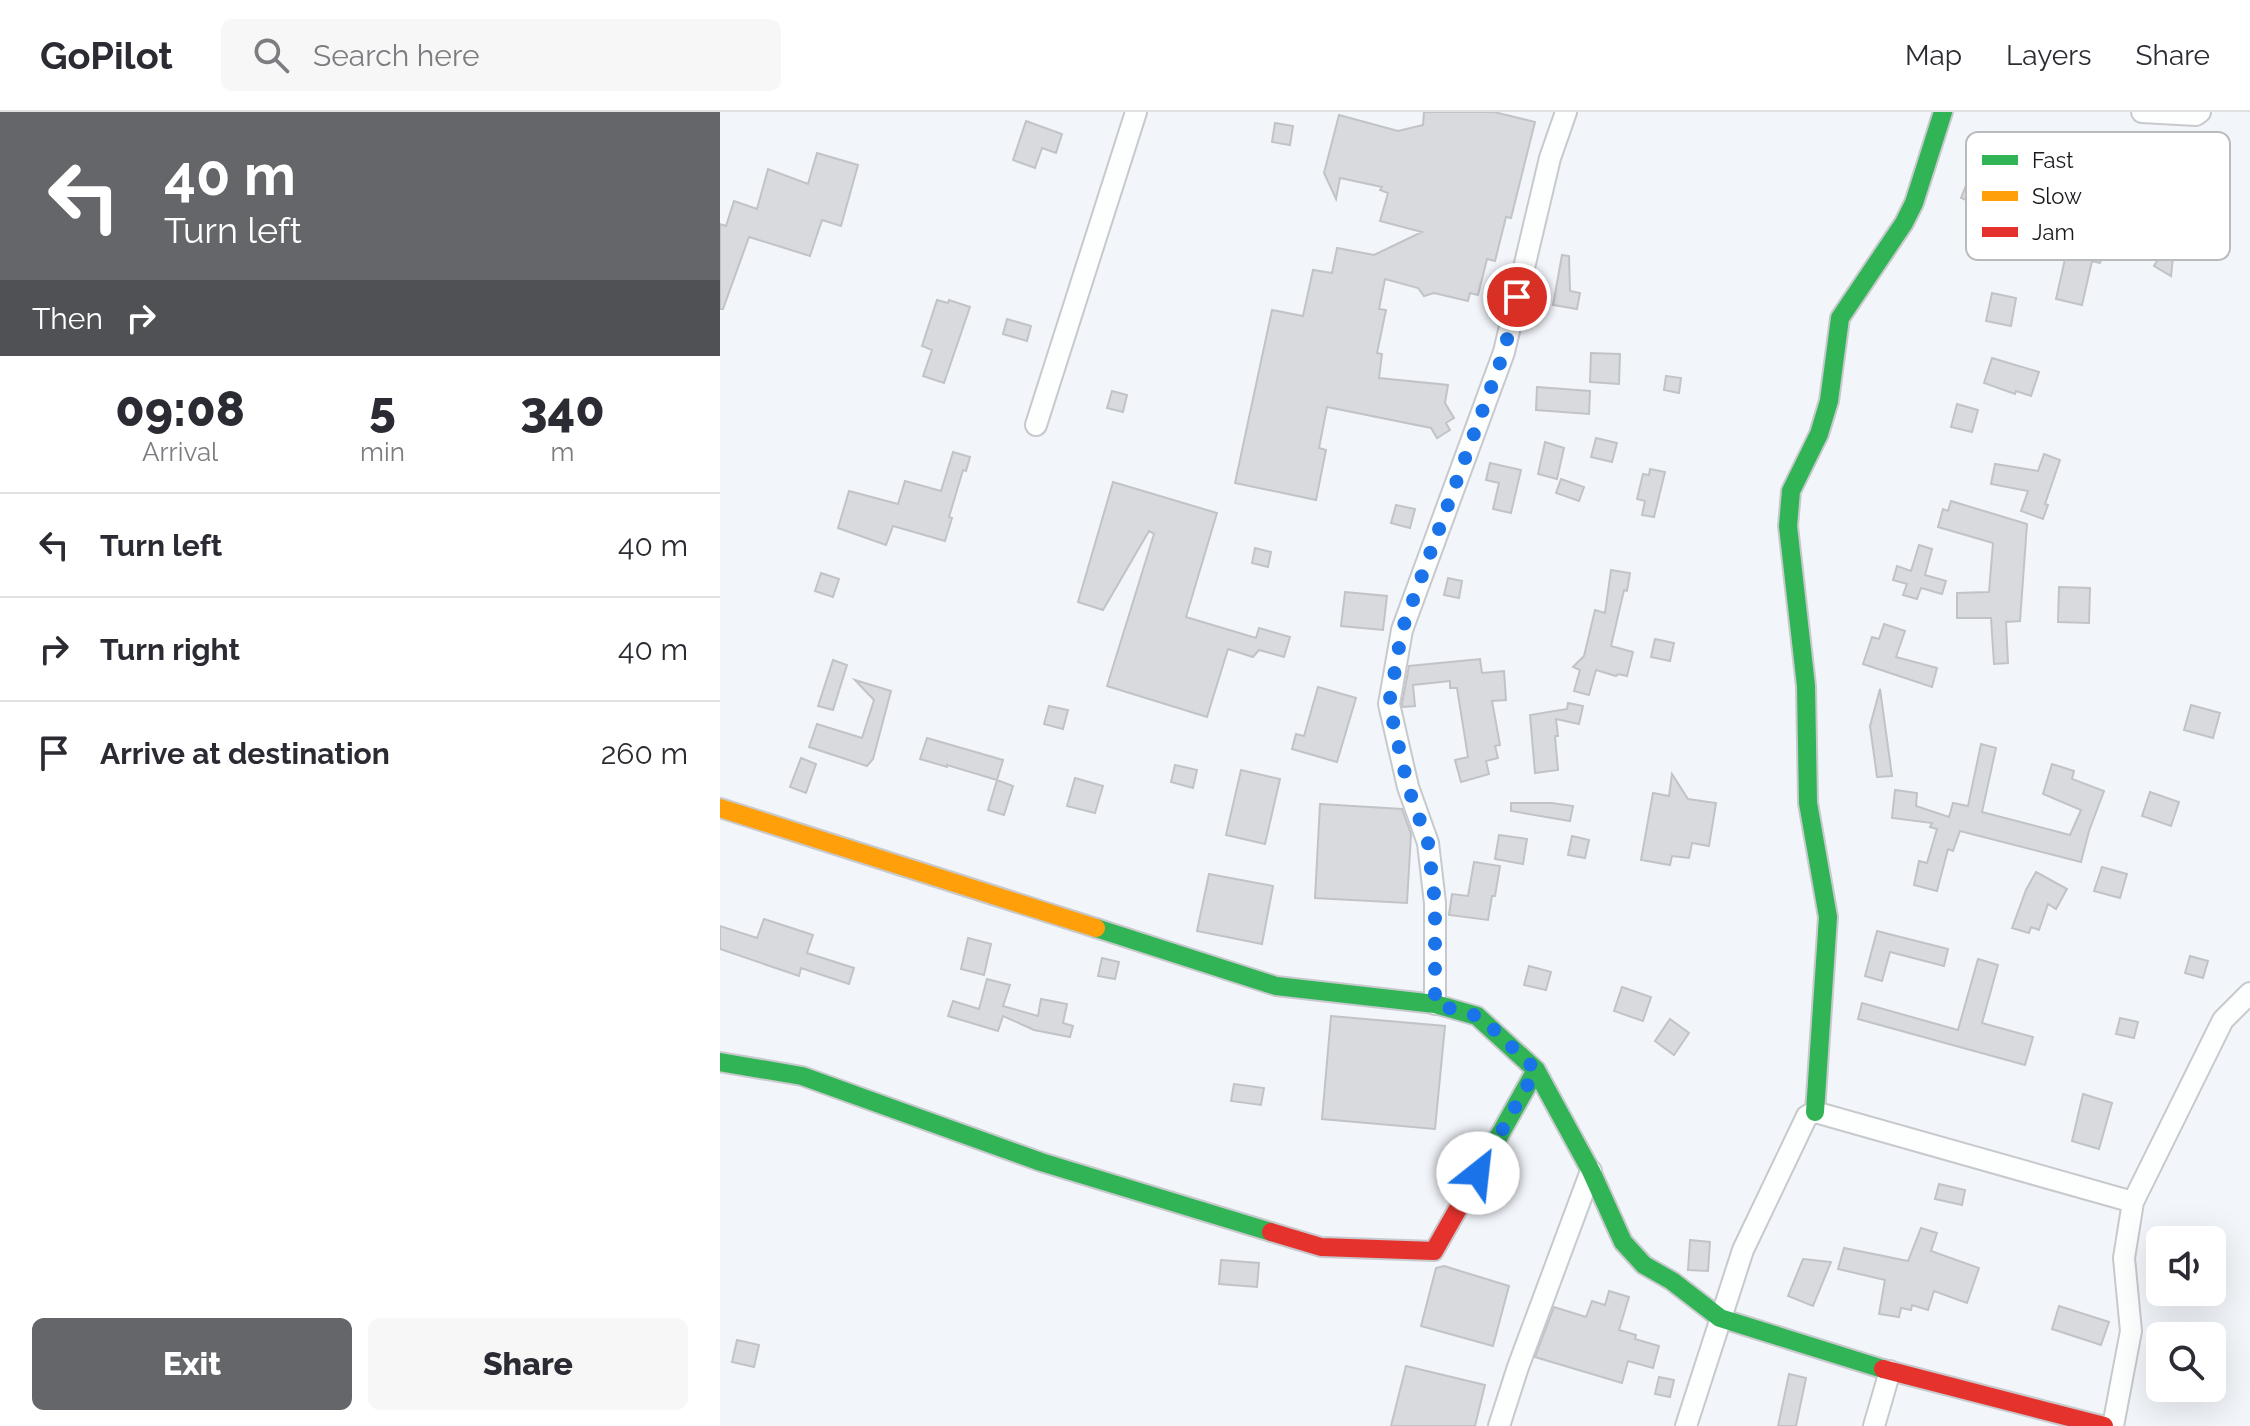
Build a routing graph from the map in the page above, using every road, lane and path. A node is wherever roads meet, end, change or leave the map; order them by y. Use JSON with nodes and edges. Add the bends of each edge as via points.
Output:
{"nodes":[{"id":1,"x":1136,"y":112,"type":"edge"},
{"id":2,"x":1566,"y":112,"type":"edge"},
{"id":3,"x":1943,"y":112,"type":"edge"},
{"id":4,"x":2142,"y":112,"type":"edge"},
{"id":5,"x":2200,"y":112,"type":"edge"},
{"id":6,"x":1036,"y":425,"type":"dead end"},
{"id":7,"x":720,"y":808,"type":"edge"},
{"id":8,"x":2250,"y":993,"type":"edge"},
{"id":9,"x":1435,"y":1004,"type":"junction"},
{"id":10,"x":720,"y":1062,"type":"edge"},
{"id":11,"x":1536,"y":1070,"type":"junction"},
{"id":12,"x":1815,"y":1112,"type":"junction"},
{"id":13,"x":1591,"y":1171,"type":"junction"},
{"id":14,"x":2133,"y":1202,"type":"junction"},
{"id":15,"x":1720,"y":1318,"type":"junction"},
{"id":16,"x":1890,"y":1371,"type":"junction"},
{"id":17,"x":1499,"y":1426,"type":"edge"},
{"id":18,"x":1686,"y":1426,"type":"edge"},
{"id":19,"x":1874,"y":1426,"type":"edge"},
{"id":20,"x":2104,"y":1426,"type":"edge"},
{"id":21,"x":2113,"y":1426,"type":"edge"}],
"edges":[{"from":1,"to":6,"type":"street"},
{"from":2,"to":9,"type":"street","via":[[1504,352],[1402,630],[1389,704],[1408,787],[1428,843],[1435,903]]},
{"from":3,"to":12,"type":"street","via":[[1914,203],[1840,318],[1829,401],[1791,491],[1788,526],[1806,686],[1808,803],[1828,917]]},
{"from":4,"to":5,"type":"street"},
{"from":7,"to":9,"type":"street","via":[[1276,986]]},
{"from":8,"to":14,"type":"street","via":[[2223,1020]]},
{"from":9,"to":11,"type":"street","via":[[1485,1021]]},
{"from":10,"to":11,"type":"street","via":[[802,1076],[1041,1162],[1321,1247],[1434,1251]]},
{"from":11,"to":13,"type":"street"},
{"from":12,"to":14,"type":"street"},
{"from":12,"to":15,"type":"street","via":[[1807,1116],[1762,1208]]},
{"from":13,"to":15,"type":"street","via":[[1623,1242],[1644,1265]]},
{"from":13,"to":17,"type":"street"},
{"from":14,"to":21,"type":"street","via":[[2124,1258],[2131,1331]]},
{"from":15,"to":16,"type":"street"},
{"from":15,"to":18,"type":"street"},
{"from":16,"to":19,"type":"street"},
{"from":16,"to":20,"type":"street"}]}
